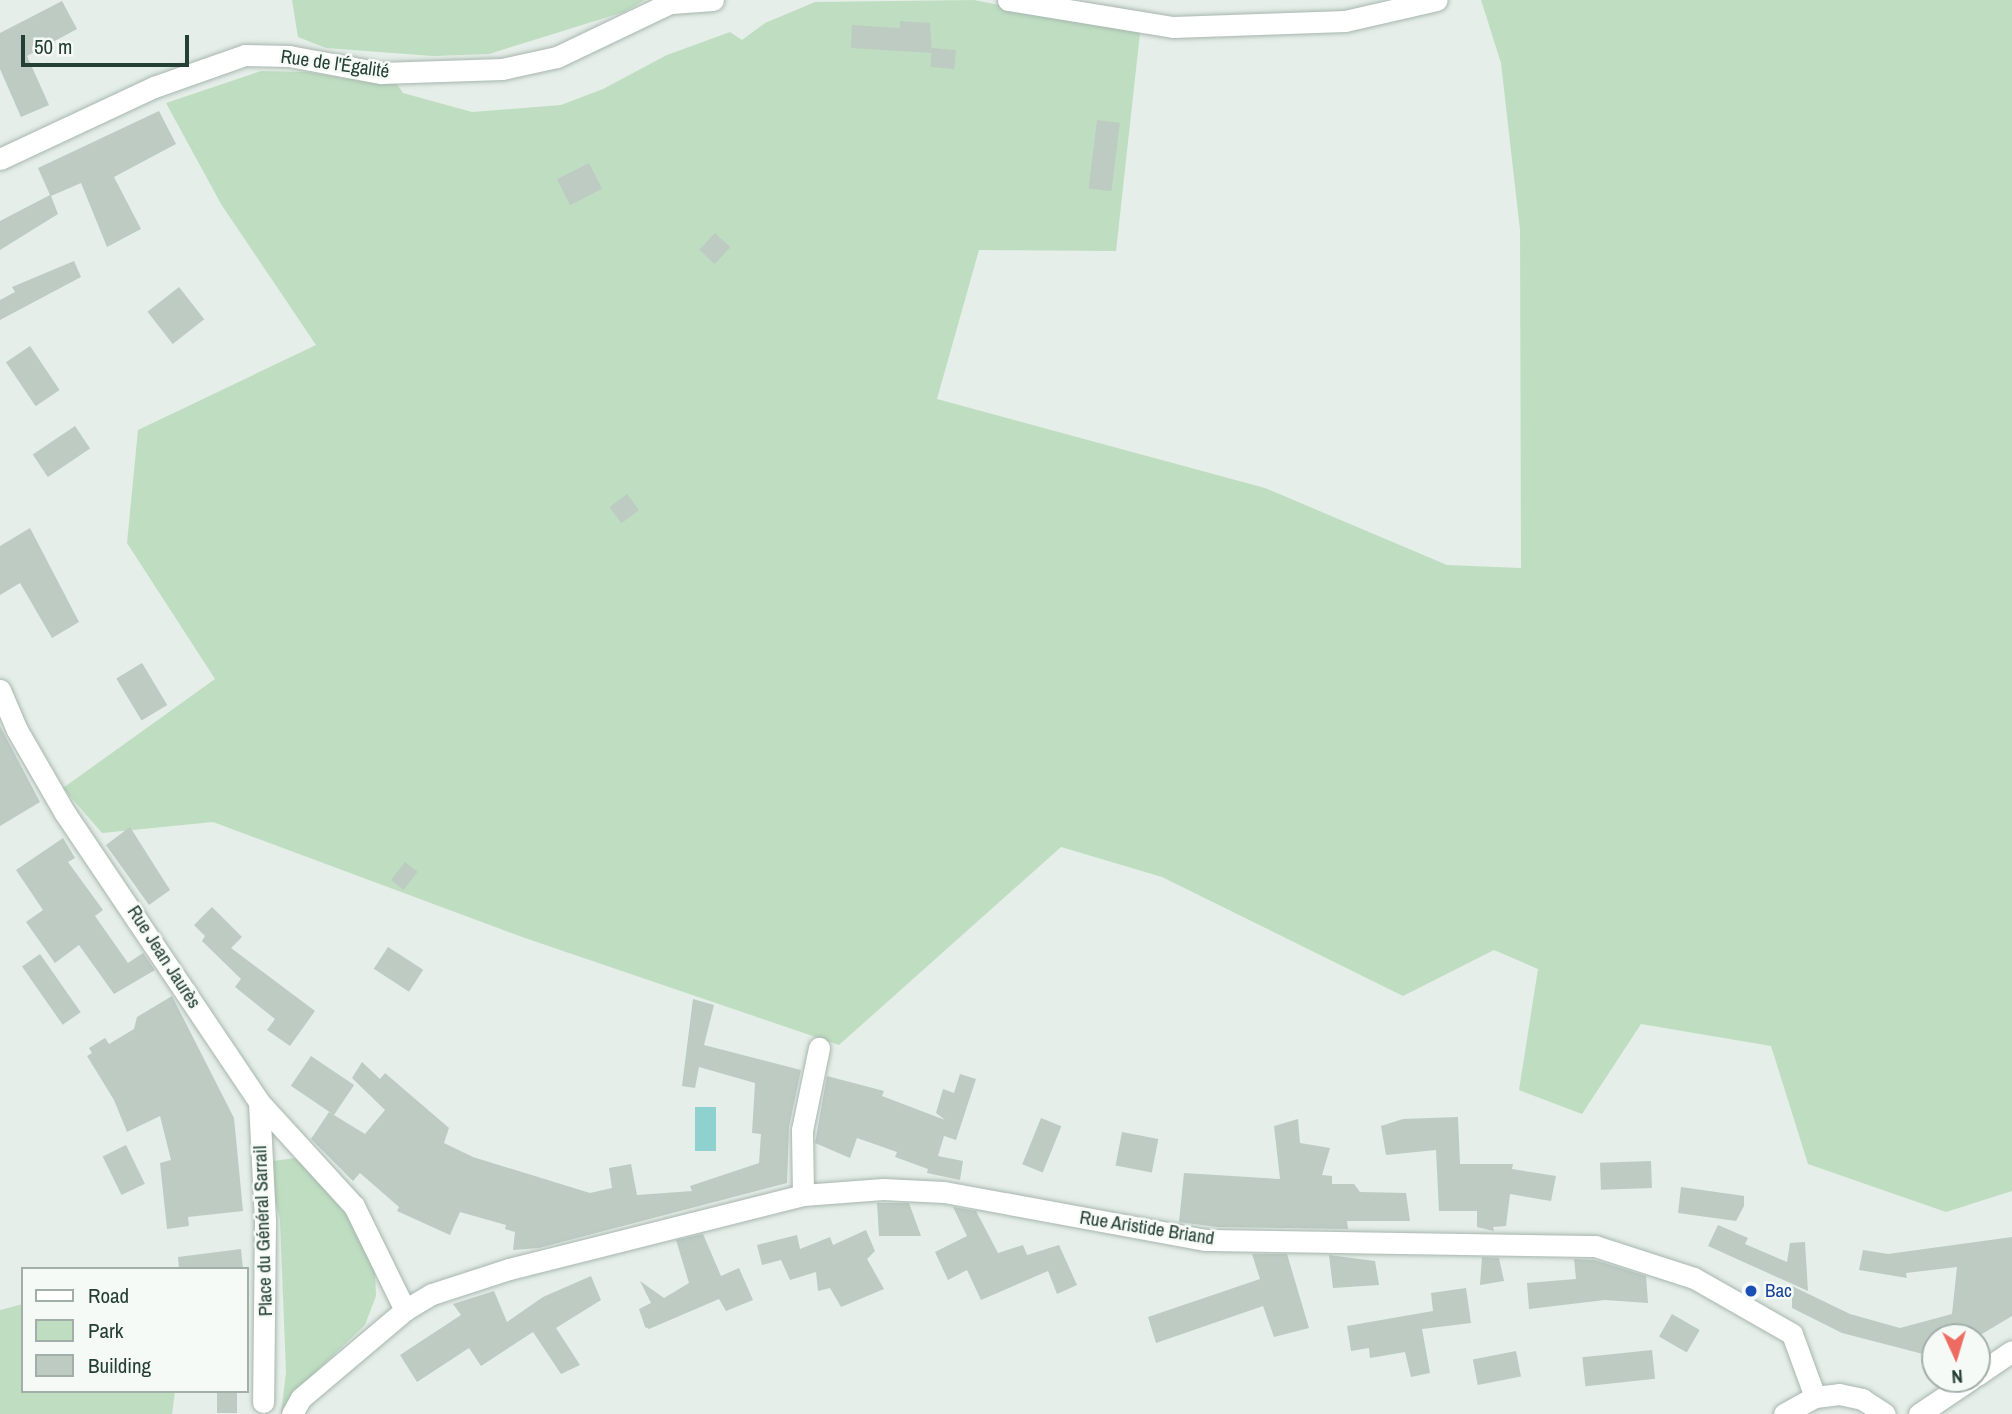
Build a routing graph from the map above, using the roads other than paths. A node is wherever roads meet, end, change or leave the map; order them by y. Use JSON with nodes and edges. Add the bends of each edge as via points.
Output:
{"nodes":[{"id":1,"x":713,"y":0,"type":"edge"},
{"id":2,"x":1008,"y":0,"type":"edge"},
{"id":3,"x":1437,"y":0,"type":"edge"},
{"id":4,"x":674,"y":2,"type":"edge"},
{"id":5,"x":0,"y":159,"type":"edge"},
{"id":6,"x":0,"y":690,"type":"edge"},
{"id":7,"x":819,"y":1048,"type":"dead end"},
{"id":8,"x":259,"y":1102,"type":"junction"},
{"id":9,"x":803,"y":1195,"type":"junction"},
{"id":10,"x":405,"y":1310,"type":"junction"},
{"id":11,"x":2012,"y":1351,"type":"edge"},
{"id":12,"x":1991,"y":1365,"type":"edge"},
{"id":13,"x":1950,"y":1393,"type":"edge"},
{"id":14,"x":1815,"y":1397,"type":"junction"},
{"id":15,"x":262,"y":1402,"type":"dead end"},
{"id":16,"x":292,"y":1414,"type":"edge"},
{"id":17,"x":1784,"y":1414,"type":"edge"},
{"id":18,"x":1885,"y":1414,"type":"edge"},
{"id":19,"x":1919,"y":1414,"type":"edge"}],
"edges":[{"from":1,"to":4,"type":"street"},
{"from":2,"to":3,"type":"street","via":[[1173,27],[1345,21]]},
{"from":4,"to":5,"type":"street","name":"Rue de l'Égalité","via":[[557,57],[502,69],[381,73],[289,56],[245,55],[154,88]]},
{"from":6,"to":8,"type":"street","name":"Rue Jean Jaurès","via":[[17,730],[65,813]]},
{"from":7,"to":9,"type":"street","via":[[802,1130]]},
{"from":8,"to":10,"type":"street","name":"Rue Jean Jaurès","via":[[354,1206]]},
{"from":8,"to":15,"type":"street","name":"Place du Général Sarrail","via":[[265,1221]]},
{"from":9,"to":10,"type":"street","name":"Rue Aristide Briand","via":[[509,1269],[432,1294]]},
{"from":9,"to":14,"type":"street","name":"Rue Aristide Briand","via":[[883,1189],[944,1192],[1205,1240],[1595,1246],[1694,1278],[1792,1334]]},
{"from":10,"to":16,"type":"street","name":"Rue Aristide Briand","via":[[301,1398]]},
{"from":11,"to":12,"type":"street"},
{"from":13,"to":19,"type":"street"},
{"from":14,"to":17,"type":"street"},
{"from":14,"to":18,"type":"street","via":[[1839,1394],[1862,1399]]}]}
